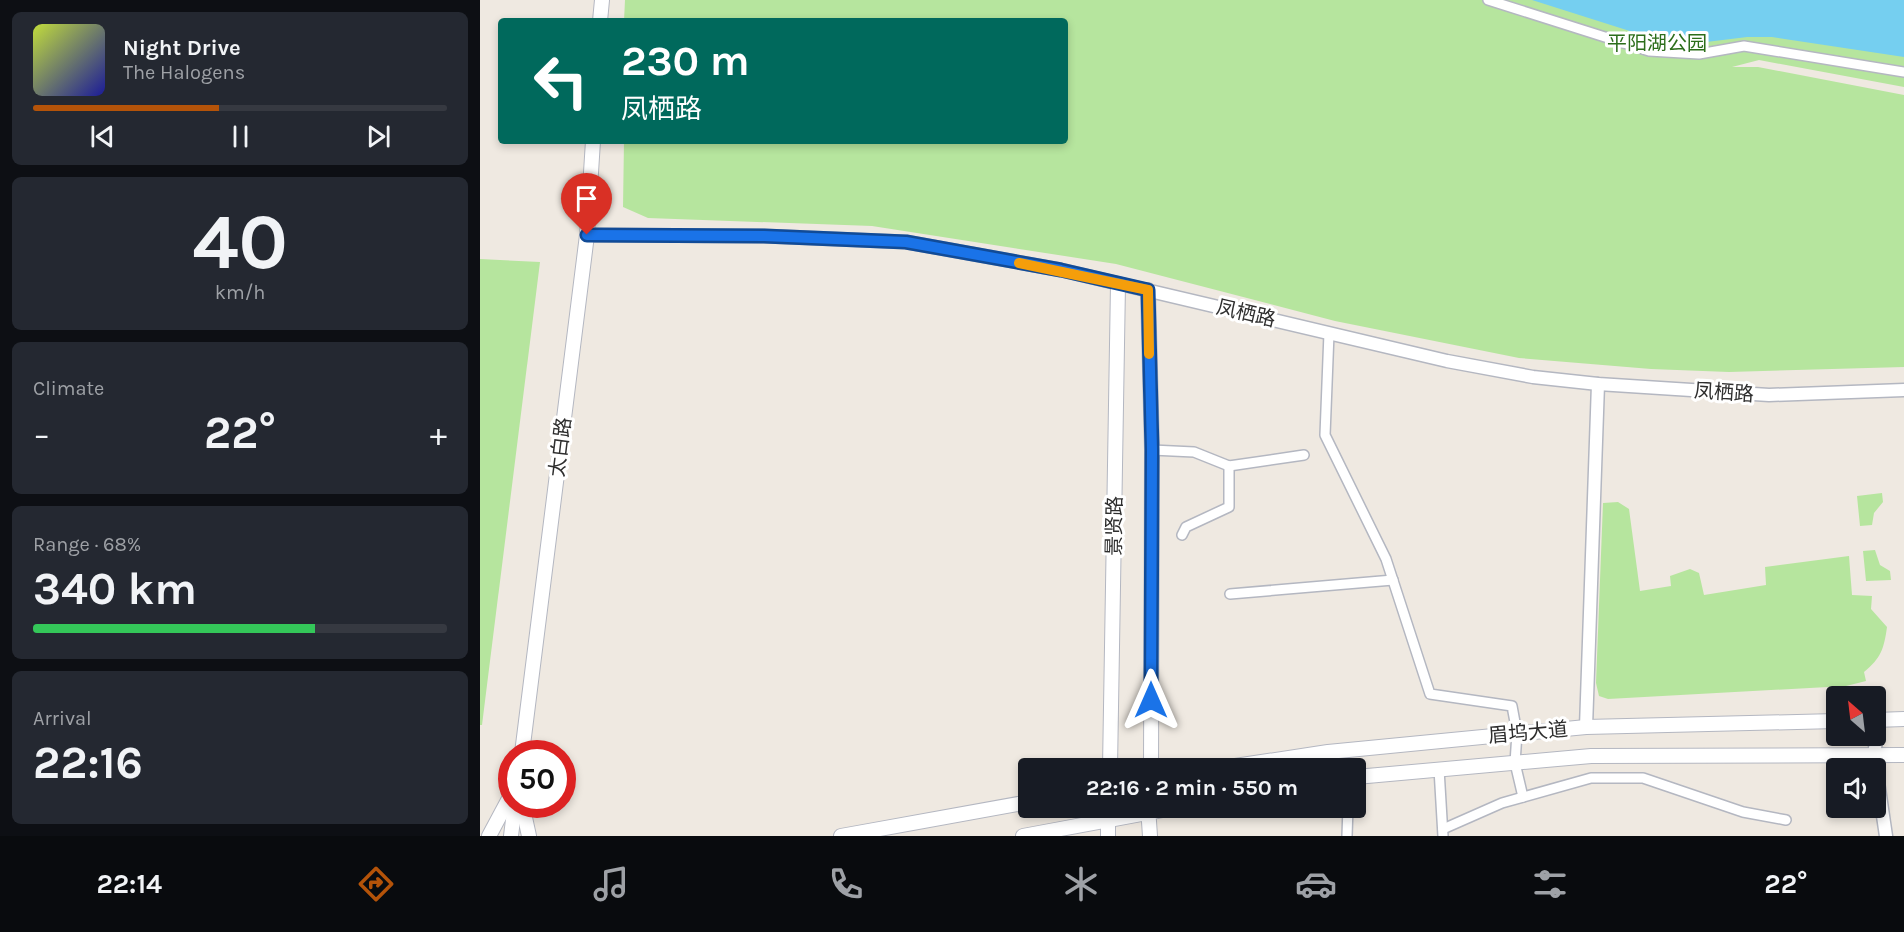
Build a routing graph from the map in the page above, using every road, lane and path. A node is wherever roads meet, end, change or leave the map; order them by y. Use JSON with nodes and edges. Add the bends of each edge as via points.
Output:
{"nodes":[{"id":1,"x":602,"y":0,"type":"edge"},
{"id":2,"x":1488,"y":0,"type":"edge"},
{"id":3,"x":600,"y":18,"type":"edge"},
{"id":4,"x":1904,"y":72,"type":"edge"},
{"id":5,"x":593,"y":144,"type":"edge"},
{"id":6,"x":587,"y":235,"type":"junction"},
{"id":7,"x":1118,"y":284,"type":"junction"},
{"id":8,"x":1148,"y":290,"type":"junction"},
{"id":9,"x":1329,"y":333,"type":"junction"},
{"id":10,"x":1598,"y":384,"type":"junction"},
{"id":11,"x":1904,"y":390,"type":"edge"},
{"id":12,"x":1152,"y":450,"type":"junction"},
{"id":13,"x":1304,"y":455,"type":"dead end"},
{"id":14,"x":1229,"y":466,"type":"junction"},
{"id":15,"x":1182,"y":535,"type":"dead end"},
{"id":16,"x":1393,"y":580,"type":"junction"},
{"id":17,"x":1230,"y":594,"type":"dead end"},
{"id":18,"x":1904,"y":719,"type":"edge"},
{"id":19,"x":1886,"y":720,"type":"edge"},
{"id":20,"x":1826,"y":721,"type":"edge"},
{"id":21,"x":1586,"y":727,"type":"junction"},
{"id":22,"x":1517,"y":733,"type":"junction"},
{"id":23,"x":524,"y":740,"type":"edge"},
{"id":24,"x":1875,"y":746,"type":"edge"},
{"id":25,"x":1874,"y":755,"type":"junction"},
{"id":26,"x":1904,"y":755,"type":"edge"},
{"id":27,"x":1110,"y":758,"type":"edge"},
{"id":28,"x":1151,"y":758,"type":"edge"},
{"id":29,"x":1288,"y":758,"type":"edge"},
{"id":30,"x":1515,"y":763,"type":"junction"},
{"id":31,"x":1439,"y":769,"type":"junction"},
{"id":32,"x":1366,"y":776,"type":"edge"},
{"id":33,"x":1523,"y":797,"type":"junction"},
{"id":34,"x":1018,"y":804,"type":"edge"},
{"id":35,"x":499,"y":818,"type":"edge"},
{"id":36,"x":513,"y":818,"type":"edge"},
{"id":37,"x":525,"y":818,"type":"edge"},
{"id":38,"x":1092,"y":818,"type":"edge"},
{"id":39,"x":1107,"y":818,"type":"edge"},
{"id":40,"x":1149,"y":818,"type":"edge"},
{"id":41,"x":1348,"y":818,"type":"edge"},
{"id":42,"x":1786,"y":820,"type":"dead end"},
{"id":43,"x":1443,"y":832,"type":"edge"},
{"id":44,"x":489,"y":836,"type":"edge"},
{"id":45,"x":511,"y":836,"type":"edge"},
{"id":46,"x":529,"y":836,"type":"edge"},
{"id":47,"x":841,"y":836,"type":"edge"},
{"id":48,"x":1023,"y":836,"type":"edge"},
{"id":49,"x":1108,"y":836,"type":"edge"},
{"id":50,"x":1150,"y":836,"type":"edge"},
{"id":51,"x":1347,"y":836,"type":"edge"},
{"id":52,"x":1886,"y":836,"type":"edge"}],
"edges":[{"from":1,"to":3,"type":"main road"},
{"from":2,"to":4,"type":"street","via":[[1649,51],[1699,54],[1744,46]]},
{"from":5,"to":6,"type":"main road","name":"太白路"},
{"from":6,"to":7,"type":"street","name":"凤栖路","via":[[906,242]]},
{"from":6,"to":23,"type":"main road","name":"太白路"},
{"from":7,"to":8,"type":"street","name":"凤栖路"},
{"from":7,"to":27,"type":"main road","name":"景贤路"},
{"from":8,"to":9,"type":"street","name":"凤栖路"},
{"from":8,"to":12,"type":"main road","name":"景贤路"},
{"from":9,"to":10,"type":"street","name":"凤栖路","via":[[1447,361]]},
{"from":9,"to":16,"type":"street","via":[[1325,435]]},
{"from":10,"to":11,"type":"street","name":"凤栖路","via":[[1769,395]]},
{"from":10,"to":21,"type":"street"},
{"from":12,"to":14,"type":"street","via":[[1194,452]]},
{"from":12,"to":28,"type":"main road","name":"景贤路"},
{"from":13,"to":14,"type":"street"},
{"from":14,"to":15,"type":"street","via":[[1229,507],[1185,526]]},
{"from":16,"to":17,"type":"street"},
{"from":16,"to":22,"type":"street","via":[[1430,694],[1512,706]]},
{"from":18,"to":19,"type":"main road"},
{"from":20,"to":21,"type":"main road","name":"眉坞大道"},
{"from":21,"to":22,"type":"main road","name":"眉坞大道"},
{"from":22,"to":29,"type":"main road","name":"眉坞大道"},
{"from":22,"to":30,"type":"street"},
{"from":24,"to":25,"type":"street"},
{"from":25,"to":26,"type":"main road","name":"眉坞大道"},
{"from":25,"to":30,"type":"main road","name":"眉坞大道","via":[[1591,756]]},
{"from":25,"to":52,"type":"street"},
{"from":30,"to":31,"type":"main road","name":"眉坞大道"},
{"from":30,"to":33,"type":"street"},
{"from":31,"to":32,"type":"main road","name":"眉坞大道"},
{"from":31,"to":43,"type":"street"},
{"from":33,"to":42,"type":"street","via":[[1591,778],[1643,778],[1743,812]]},
{"from":33,"to":43,"type":"street"},
{"from":34,"to":47,"type":"main road"},
{"from":35,"to":44,"type":"main road"},
{"from":36,"to":45,"type":"main road"},
{"from":37,"to":46,"type":"main road"},
{"from":38,"to":48,"type":"main road"},
{"from":39,"to":49,"type":"main road"},
{"from":40,"to":50,"type":"main road"},
{"from":41,"to":51,"type":"street"}]}
